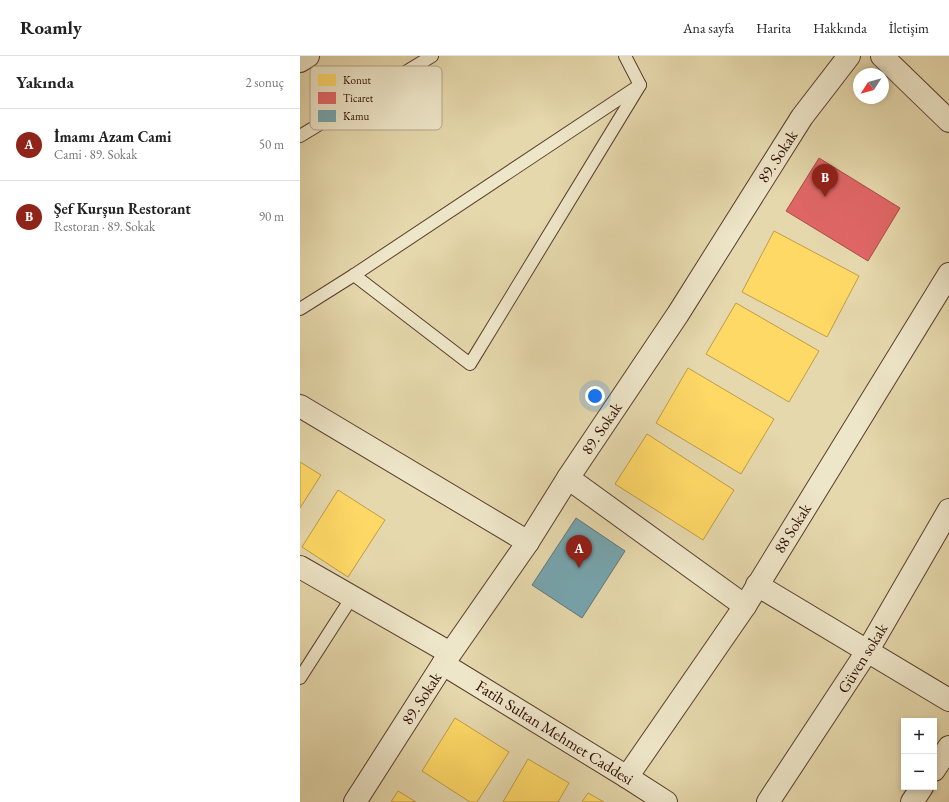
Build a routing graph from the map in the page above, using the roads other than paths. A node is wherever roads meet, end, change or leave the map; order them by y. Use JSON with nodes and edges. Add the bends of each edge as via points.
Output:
{"nodes":[{"id":1,"x":308,"y":56,"type":"edge"},
{"id":2,"x":432,"y":56,"type":"edge"},
{"id":3,"x":625,"y":56,"type":"edge"},
{"id":4,"x":849,"y":56,"type":"edge"},
{"id":5,"x":882,"y":56,"type":"edge"},
{"id":6,"x":300,"y":61,"type":"edge"},
{"id":7,"x":416,"y":66,"type":"edge"},
{"id":8,"x":640,"y":85,"type":"junction"},
{"id":9,"x":949,"y":121,"type":"edge"},
{"id":10,"x":310,"y":130,"type":"edge"},
{"id":11,"x":300,"y":136,"type":"edge"},
{"id":12,"x":949,"y":274,"type":"edge"},
{"id":13,"x":354,"y":275,"type":"junction"},
{"id":14,"x":300,"y":309,"type":"edge"},
{"id":15,"x":300,"y":406,"type":"edge"},
{"id":16,"x":568,"y":478,"type":"junction"},
{"id":17,"x":949,"y":510,"type":"edge"},
{"id":18,"x":528,"y":542,"type":"junction"},
{"id":19,"x":300,"y":568,"type":"edge"},
{"id":20,"x":757,"y":585,"type":"junction"},
{"id":21,"x":352,"y":597,"type":"junction"},
{"id":22,"x":745,"y":606,"type":"junction"},
{"id":23,"x":868,"y":650,"type":"junction"},
{"id":24,"x":447,"y":658,"type":"junction"},
{"id":25,"x":300,"y":678,"type":"edge"},
{"id":26,"x":949,"y":700,"type":"edge"},
{"id":27,"x":949,"y":747,"type":"edge"},
{"id":28,"x":937,"y":765,"type":"edge"},
{"id":29,"x":627,"y":777,"type":"junction"},
{"id":30,"x":920,"y":790,"type":"edge"},
{"id":31,"x":355,"y":802,"type":"edge"},
{"id":32,"x":666,"y":802,"type":"edge"},
{"id":33,"x":768,"y":802,"type":"edge"},
{"id":34,"x":912,"y":802,"type":"edge"}],
"edges":[{"from":1,"to":6,"type":"street"},
{"from":2,"to":7,"type":"lane"},
{"from":3,"to":8,"type":"lane"},
{"from":4,"to":16,"type":"street","name":"89. Sokak","via":[[802,117],[678,314]]},
{"from":5,"to":9,"type":"street"},
{"from":8,"to":13,"type":"lane"},
{"from":8,"to":13,"type":"lane","via":[[470,364]]},
{"from":10,"to":11,"type":"lane"},
{"from":12,"to":20,"type":"street","name":"88 Sokak"},
{"from":13,"to":14,"type":"lane"},
{"from":15,"to":18,"type":"street"},
{"from":16,"to":18,"type":"street","name":"89. Sokak"},
{"from":16,"to":22,"type":"street"},
{"from":17,"to":23,"type":"street","name":"Güven sokak"},
{"from":18,"to":24,"type":"street","name":"89. Sokak"},
{"from":19,"to":21,"type":"street","name":"Fatih Sultan Mehmet Caddesi"},
{"from":20,"to":22,"type":"street","name":"88 Sokak"},
{"from":20,"to":23,"type":"street"},
{"from":21,"to":24,"type":"street","name":"Fatih Sultan Mehmet Caddesi"},
{"from":21,"to":25,"type":"lane"},
{"from":22,"to":29,"type":"street","name":"88 Sokak"},
{"from":23,"to":26,"type":"street"},
{"from":23,"to":33,"type":"street","name":"Güven sokak"},
{"from":24,"to":29,"type":"street","name":"Fatih Sultan Mehmet Caddesi"},
{"from":24,"to":31,"type":"street","name":"89. Sokak"},
{"from":27,"to":28,"type":"street"},
{"from":29,"to":32,"type":"street","name":"Fatih Sultan Mehmet Caddesi"},
{"from":30,"to":34,"type":"street"}]}
